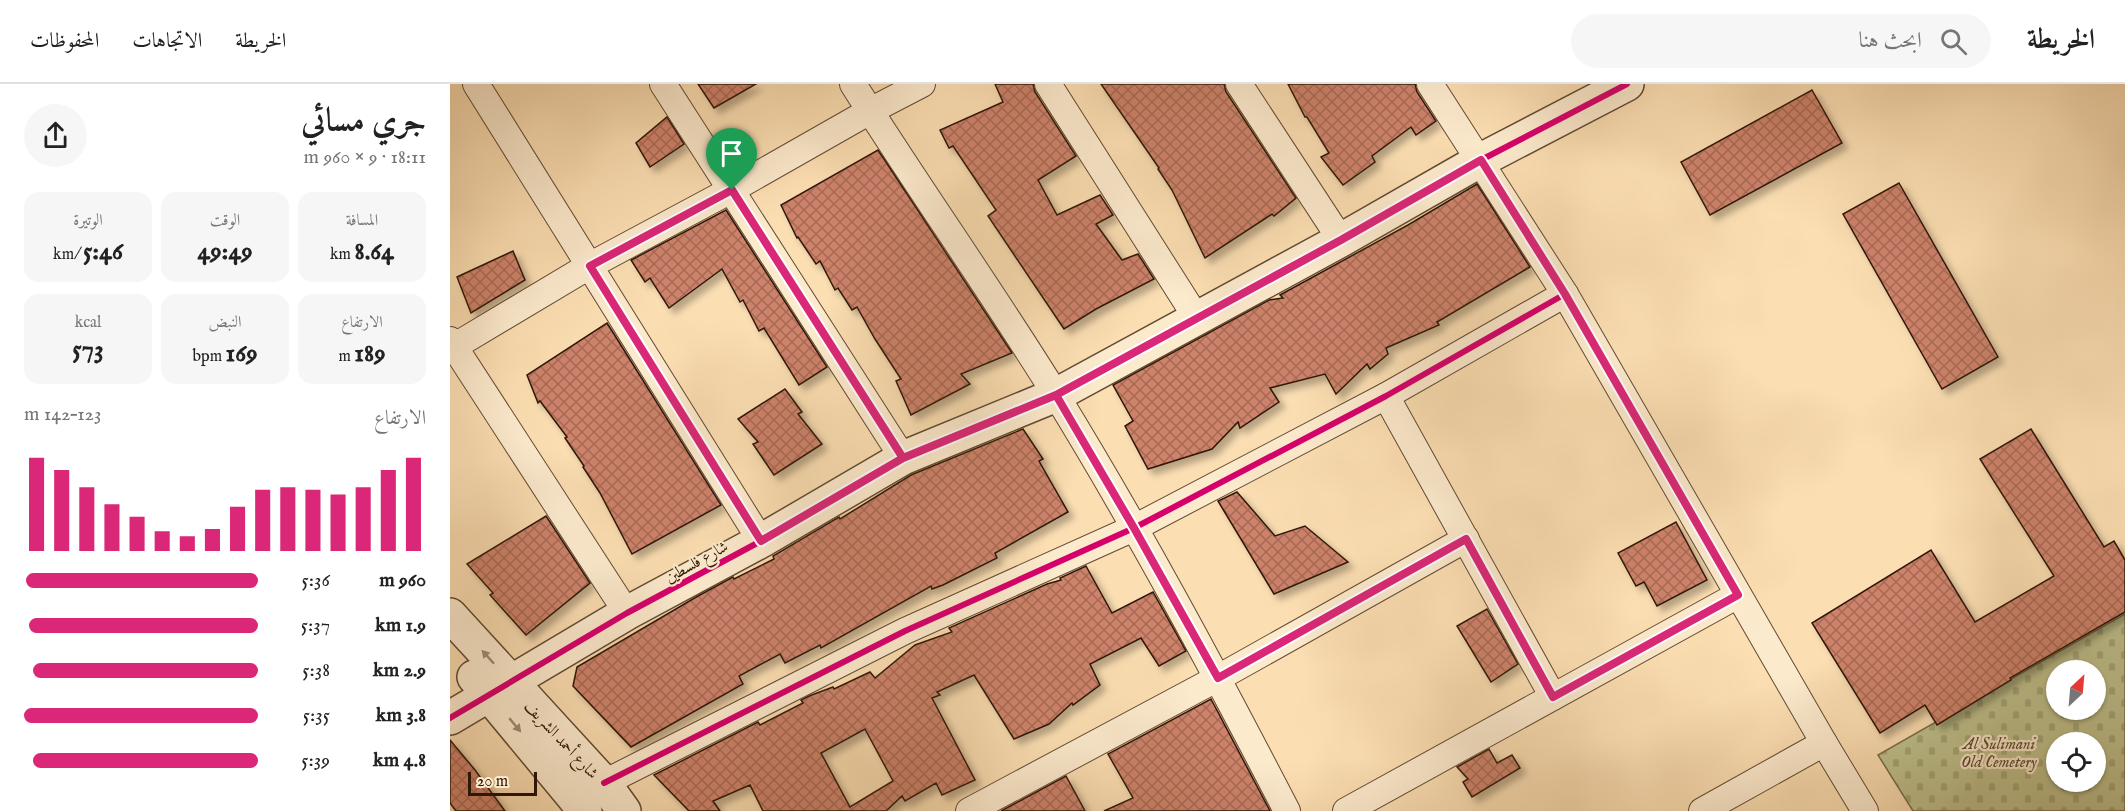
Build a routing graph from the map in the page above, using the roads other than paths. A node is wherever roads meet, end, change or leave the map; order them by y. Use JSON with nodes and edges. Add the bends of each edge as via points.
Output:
{"nodes":[{"id":1,"x":476,"y":84,"type":"edge"},
{"id":2,"x":663,"y":84,"type":"edge"},
{"id":3,"x":853,"y":84,"type":"edge"},
{"id":4,"x":922,"y":84,"type":"edge"},
{"id":5,"x":1048,"y":84,"type":"edge"},
{"id":6,"x":1239,"y":84,"type":"edge"},
{"id":7,"x":1430,"y":84,"type":"edge"},
{"id":8,"x":1628,"y":84,"type":"edge"},
{"id":9,"x":870,"y":111,"type":"junction"},
{"id":10,"x":1481,"y":160,"type":"junction"},
{"id":11,"x":732,"y":190,"type":"junction"},
{"id":12,"x":1341,"y":240,"type":"junction"},
{"id":13,"x":590,"y":266,"type":"junction"},
{"id":14,"x":1565,"y":294,"type":"junction"},
{"id":15,"x":1196,"y":317,"type":"junction"},
{"id":16,"x":452,"y":345,"type":"edge"},
{"id":17,"x":1056,"y":395,"type":"junction"},
{"id":18,"x":1386,"y":396,"type":"junction"},
{"id":19,"x":903,"y":458,"type":"junction"},
{"id":20,"x":1134,"y":528,"type":"junction"},
{"id":21,"x":1466,"y":539,"type":"junction"},
{"id":22,"x":761,"y":541,"type":"junction"},
{"id":23,"x":1738,"y":595,"type":"junction"},
{"id":24,"x":627,"y":614,"type":"junction"},
{"id":25,"x":450,"y":615,"type":"edge"},
{"id":26,"x":450,"y":648,"type":"edge"},
{"id":27,"x":1218,"y":678,"type":"junction"},
{"id":28,"x":500,"y":689,"type":"junction"},
{"id":29,"x":1553,"y":697,"type":"junction"},
{"id":30,"x":450,"y":718,"type":"edge"},
{"id":31,"x":1824,"y":743,"type":"junction"},
{"id":32,"x":584,"y":802,"type":"edge"},
{"id":33,"x":624,"y":811,"type":"edge"},
{"id":34,"x":969,"y":811,"type":"edge"},
{"id":35,"x":1287,"y":811,"type":"edge"},
{"id":36,"x":1346,"y":811,"type":"edge"},
{"id":37,"x":1702,"y":811,"type":"edge"},
{"id":38,"x":1865,"y":811,"type":"edge"}],
"edges":[{"from":1,"to":13,"type":"street"},
{"from":2,"to":11,"type":"street"},
{"from":3,"to":9,"type":"street"},
{"from":4,"to":9,"type":"street"},
{"from":5,"to":15,"type":"street"},
{"from":6,"to":12,"type":"street"},
{"from":7,"to":10,"type":"street"},
{"from":8,"to":10,"type":"street","name":"شارع فلسطين"},
{"from":9,"to":11,"type":"street"},
{"from":9,"to":17,"type":"street"},
{"from":10,"to":12,"type":"street","name":"شارع فلسطين"},
{"from":10,"to":14,"type":"street"},
{"from":11,"to":13,"type":"street"},
{"from":11,"to":19,"type":"street"},
{"from":12,"to":15,"type":"street","name":"شارع فلسطين"},
{"from":13,"to":16,"type":"street"},
{"from":13,"to":22,"type":"street"},
{"from":14,"to":18,"type":"street"},
{"from":14,"to":23,"type":"street"},
{"from":15,"to":17,"type":"street","name":"شارع فلسطين"},
{"from":16,"to":24,"type":"street"},
{"from":17,"to":19,"type":"street","name":"شارع فلسطين"},
{"from":17,"to":20,"type":"street"},
{"from":18,"to":20,"type":"street"},
{"from":18,"to":21,"type":"street"},
{"from":19,"to":22,"type":"street","name":"شارع فلسطين"},
{"from":20,"to":27,"type":"street"},
{"from":20,"to":32,"type":"street","via":[[905,631]]},
{"from":21,"to":27,"type":"street"},
{"from":21,"to":29,"type":"street"},
{"from":22,"to":24,"type":"street","name":"شارع فلسطين"},
{"from":23,"to":29,"type":"street"},
{"from":23,"to":31,"type":"street"},
{"from":24,"to":28,"type":"street","name":"شارع فلسطين"},
{"from":28,"to":25,"type":"street","name":"شارع أحمد الشريف","one_way":true},
{"from":26,"to":28,"type":"street","name":"شارع أحمد الشريف"},
{"from":27,"to":34,"type":"street"},
{"from":27,"to":35,"type":"street"},
{"from":28,"to":30,"type":"street","name":"شارع فلسطين"},
{"from":28,"to":32,"type":"street","name":"شارع أحمد الشريف"},
{"from":29,"to":36,"type":"street"},
{"from":31,"to":37,"type":"street"},
{"from":31,"to":38,"type":"street"},
{"from":32,"to":33,"type":"street","name":"شارع أحمد الشريف"}]}
